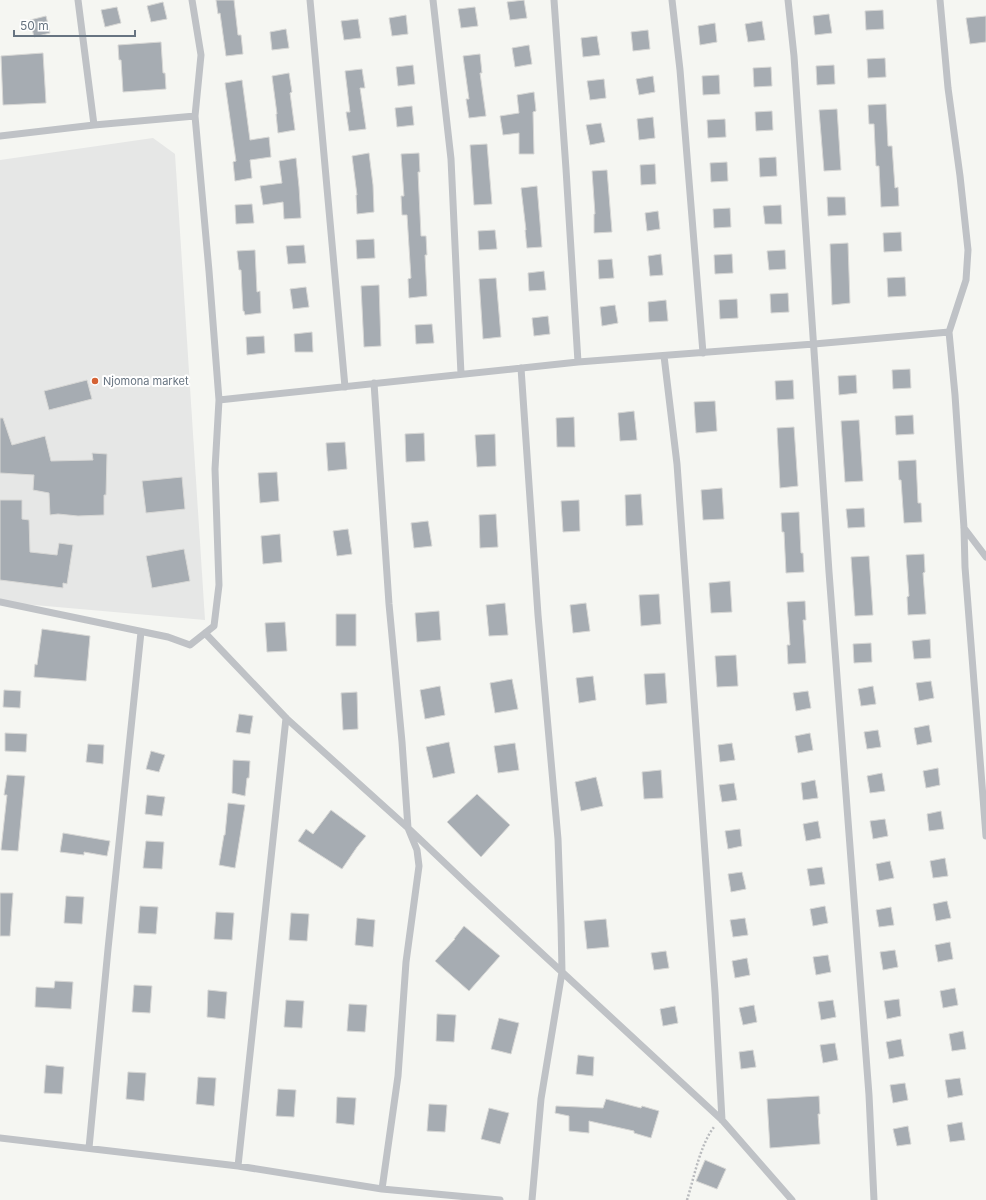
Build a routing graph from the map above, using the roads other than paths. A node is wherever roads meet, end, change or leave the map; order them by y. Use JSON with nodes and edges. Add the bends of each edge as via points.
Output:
{"nodes":[{"id":1,"x":78,"y":0,"type":"edge"},
{"id":2,"x":192,"y":0,"type":"edge"},
{"id":3,"x":310,"y":0,"type":"edge"},
{"id":4,"x":433,"y":0,"type":"edge"},
{"id":5,"x":554,"y":0,"type":"edge"},
{"id":6,"x":672,"y":0,"type":"edge"},
{"id":7,"x":788,"y":0,"type":"edge"},
{"id":8,"x":940,"y":0,"type":"edge"},
{"id":9,"x":195,"y":116,"type":"junction"},
{"id":10,"x":94,"y":125,"type":"junction"},
{"id":11,"x":0,"y":136,"type":"edge"},
{"id":12,"x":950,"y":332,"type":"junction"},
{"id":13,"x":814,"y":344,"type":"junction"},
{"id":14,"x":703,"y":353,"type":"junction"},
{"id":15,"x":664,"y":356,"type":"junction"},
{"id":16,"x":578,"y":362,"type":"junction"},
{"id":17,"x":522,"y":368,"type":"junction"},
{"id":18,"x":461,"y":374,"type":"junction"},
{"id":19,"x":374,"y":383,"type":"junction"},
{"id":20,"x":345,"y":387,"type":"junction"},
{"id":21,"x":219,"y":400,"type":"junction"},
{"id":22,"x":964,"y":528,"type":"junction"},
{"id":23,"x":986,"y":557,"type":"edge"},
{"id":24,"x":0,"y":602,"type":"edge"},
{"id":25,"x":141,"y":632,"type":"junction"},
{"id":26,"x":205,"y":633,"type":"junction"},
{"id":27,"x":286,"y":718,"type":"junction"},
{"id":28,"x":408,"y":828,"type":"junction"},
{"id":29,"x":986,"y":836,"type":"edge"},
{"id":30,"x":562,"y":972,"type":"junction"},
{"id":31,"x":722,"y":1120,"type":"junction"},
{"id":32,"x":0,"y":1138,"type":"edge"},
{"id":33,"x":89,"y":1148,"type":"junction"},
{"id":34,"x":238,"y":1166,"type":"junction"},
{"id":35,"x":382,"y":1190,"type":"junction"},
{"id":36,"x":500,"y":1200,"type":"edge"},
{"id":37,"x":532,"y":1200,"type":"edge"},
{"id":38,"x":792,"y":1200,"type":"edge"},
{"id":39,"x":874,"y":1200,"type":"edge"}],
"edges":[{"from":1,"to":10,"type":"lane"},
{"from":2,"to":9,"type":"lane","via":[[200,55]]},
{"from":3,"to":20,"type":"lane"},
{"from":4,"to":18,"type":"lane","via":[[451,159]]},
{"from":5,"to":16,"type":"lane"},
{"from":6,"to":14,"type":"lane"},
{"from":7,"to":13,"type":"lane"},
{"from":8,"to":12,"type":"lane","via":[[968,250],[966,280]]},
{"from":9,"to":10,"type":"lane"},
{"from":9,"to":21,"type":"lane"},
{"from":10,"to":11,"type":"lane"},
{"from":12,"to":13,"type":"lane"},
{"from":12,"to":22,"type":"lane"},
{"from":13,"to":14,"type":"lane"},
{"from":13,"to":39,"type":"lane","via":[[869,1095]]},
{"from":14,"to":15,"type":"lane"},
{"from":15,"to":16,"type":"lane"},
{"from":15,"to":31,"type":"lane","via":[[677,464],[715,984]]},
{"from":16,"to":17,"type":"lane"},
{"from":17,"to":18,"type":"lane"},
{"from":17,"to":30,"type":"lane","via":[[538,615],[558,839]]},
{"from":18,"to":19,"type":"lane"},
{"from":19,"to":20,"type":"lane"},
{"from":19,"to":28,"type":"lane"},
{"from":20,"to":21,"type":"lane"},
{"from":21,"to":26,"type":"lane","via":[[215,469],[220,585],[214,626]]},
{"from":22,"to":23,"type":"lane"},
{"from":22,"to":29,"type":"lane"},
{"from":24,"to":25,"type":"lane"},
{"from":25,"to":26,"type":"lane","via":[[168,637],[190,645]]},
{"from":25,"to":33,"type":"lane"},
{"from":26,"to":27,"type":"lane"},
{"from":27,"to":28,"type":"lane"},
{"from":27,"to":34,"type":"lane"},
{"from":28,"to":30,"type":"lane"},
{"from":28,"to":35,"type":"lane","via":[[417,850],[419,866],[406,962],[398,1076]]},
{"from":30,"to":31,"type":"lane"},
{"from":30,"to":37,"type":"lane","via":[[541,1099]]},
{"from":31,"to":38,"type":"lane"},
{"from":32,"to":33,"type":"lane"},
{"from":33,"to":34,"type":"lane"},
{"from":34,"to":35,"type":"lane"},
{"from":35,"to":36,"type":"lane"}]}
